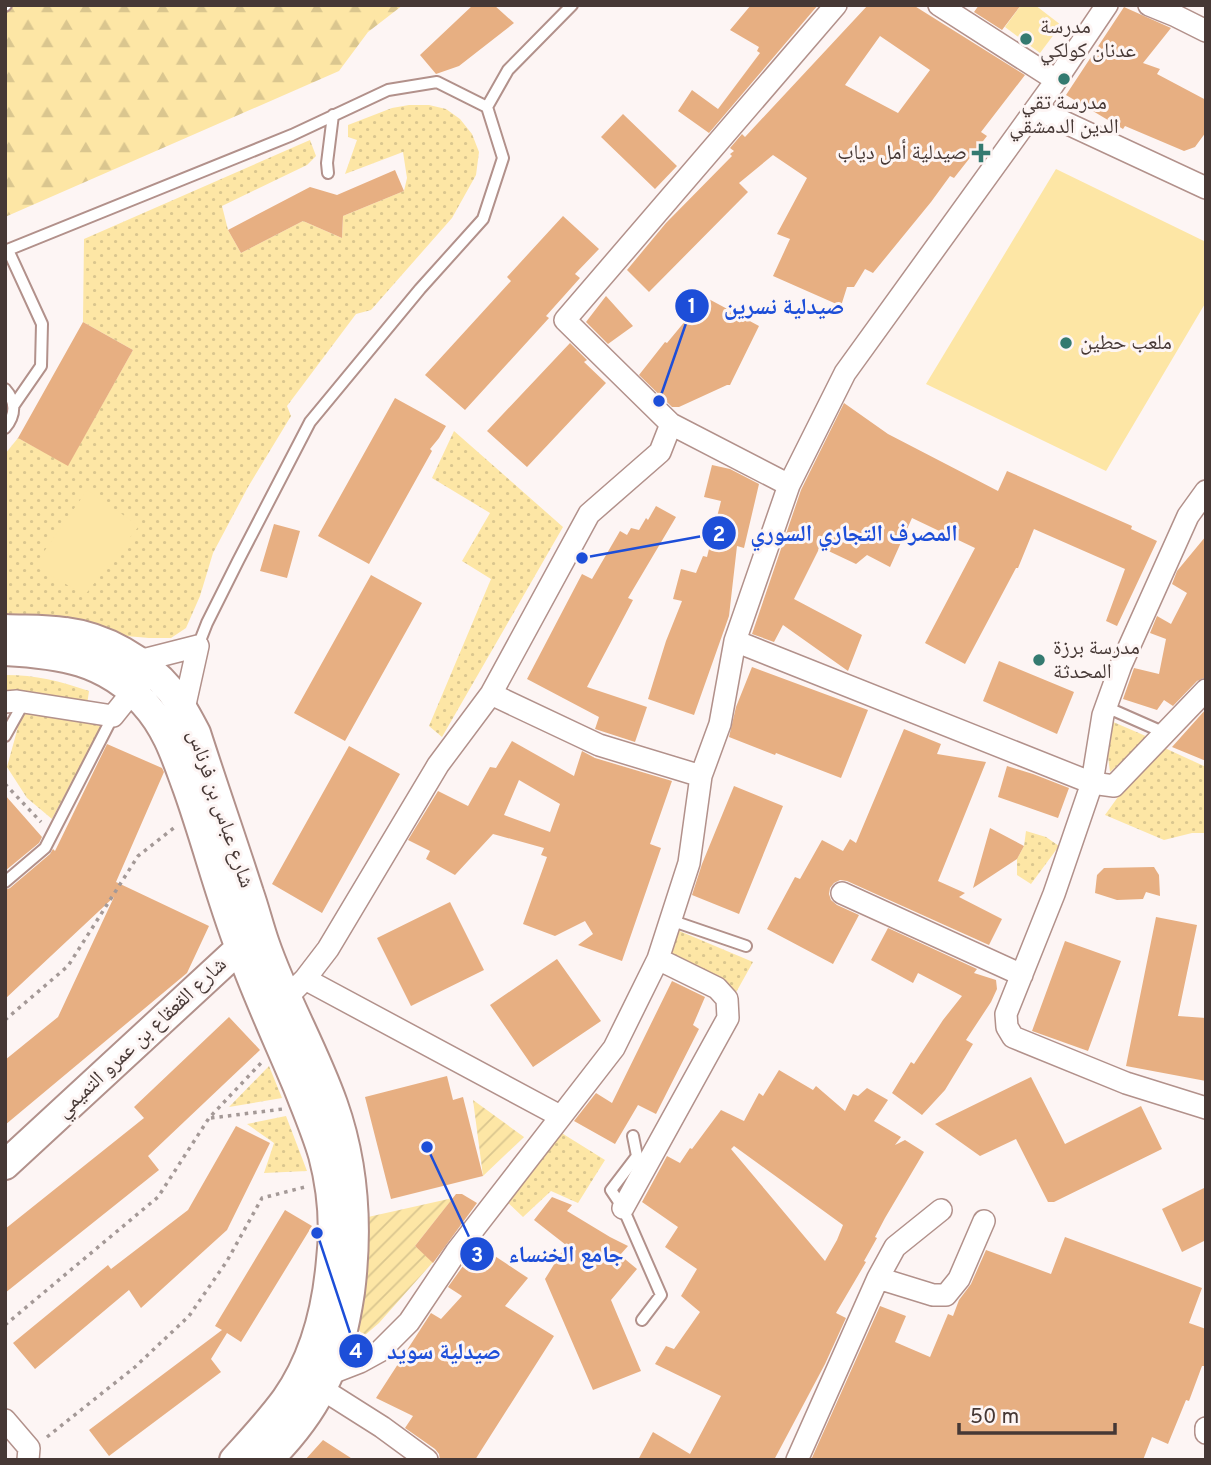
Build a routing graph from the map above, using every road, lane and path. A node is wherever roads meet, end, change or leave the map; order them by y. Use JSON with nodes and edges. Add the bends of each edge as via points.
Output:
{"nodes":[{"id":1,"x":572,"y":5,"type":"edge"},
{"id":2,"x":836,"y":5,"type":"edge"},
{"id":3,"x":939,"y":5,"type":"edge"},
{"id":4,"x":1107,"y":5,"type":"edge"},
{"id":5,"x":1149,"y":5,"type":"edge"},
{"id":6,"x":1206,"y":31,"type":"edge"},
{"id":7,"x":1056,"y":80,"type":"junction"},
{"id":8,"x":487,"y":107,"type":"junction"},
{"id":9,"x":1036,"y":108,"type":"junction"},
{"id":10,"x":333,"y":116,"type":"junction"},
{"id":11,"x":328,"y":173,"type":"dead end"},
{"id":12,"x":1206,"y":188,"type":"edge"},
{"id":13,"x":7,"y":250,"type":"edge"},
{"id":14,"x":5,"y":388,"type":"edge"},
{"id":15,"x":14,"y":405,"type":"junction"},
{"id":16,"x":671,"y":424,"type":"junction"},
{"id":17,"x":5,"y":428,"type":"edge"},
{"id":18,"x":789,"y":485,"type":"junction"},
{"id":19,"x":1206,"y":491,"type":"edge"},
{"id":20,"x":5,"y":629,"type":"edge"},
{"id":21,"x":734,"y":641,"type":"junction"},
{"id":22,"x":198,"y":646,"type":"junction"},
{"id":23,"x":5,"y":651,"type":"edge"},
{"id":24,"x":131,"y":678,"type":"junction"},
{"id":25,"x":1206,"y":690,"type":"edge"},
{"id":26,"x":491,"y":694,"type":"junction"},
{"id":27,"x":14,"y":702,"type":"edge"},
{"id":28,"x":1106,"y":707,"type":"junction"},
{"id":29,"x":184,"y":709,"type":"junction"},
{"id":30,"x":113,"y":716,"type":"junction"},
{"id":31,"x":164,"y":730,"type":"junction"},
{"id":32,"x":1165,"y":733,"type":"junction"},
{"id":33,"x":5,"y":736,"type":"edge"},
{"id":34,"x":701,"y":776,"type":"junction"},
{"id":35,"x":5,"y":783,"type":"edge"},
{"id":36,"x":1092,"y":783,"type":"junction"},
{"id":37,"x":196,"y":811,"type":"junction"},
{"id":38,"x":51,"y":834,"type":"junction"},
{"id":39,"x":5,"y":882,"type":"edge"},
{"id":40,"x":842,"y":893,"type":"dead end"},
{"id":41,"x":670,"y":920,"type":"junction"},
{"id":42,"x":746,"y":946,"type":"dead end"},
{"id":43,"x":252,"y":947,"type":"junction"},
{"id":44,"x":659,"y":959,"type":"junction"},
{"id":45,"x":1022,"y":975,"type":"junction"},
{"id":46,"x":296,"y":988,"type":"junction"},
{"id":47,"x":5,"y":1020,"type":"edge"},
{"id":48,"x":280,"y":1043,"type":"junction"},
{"id":49,"x":306,"y":1107,"type":"junction"},
{"id":50,"x":1206,"y":1108,"type":"edge"},
{"id":51,"x":560,"y":1116,"type":"junction"},
{"id":52,"x":209,"y":1118,"type":"junction"},
{"id":53,"x":633,"y":1136,"type":"dead end"},
{"id":54,"x":5,"y":1165,"type":"edge"},
{"id":55,"x":328,"y":1181,"type":"junction"},
{"id":56,"x":623,"y":1208,"type":"junction"},
{"id":57,"x":941,"y":1210,"type":"dead end"},
{"id":58,"x":984,"y":1221,"type":"dead end"},
{"id":59,"x":878,"y":1278,"type":"junction"},
{"id":60,"x":642,"y":1320,"type":"dead end"},
{"id":61,"x":5,"y":1325,"type":"edge"},
{"id":62,"x":326,"y":1381,"type":"junction"},
{"id":63,"x":5,"y":1420,"type":"edge"},
{"id":64,"x":29,"y":1456,"type":"edge"},
{"id":65,"x":234,"y":1460,"type":"edge"},
{"id":66,"x":268,"y":1460,"type":"edge"},
{"id":67,"x":427,"y":1460,"type":"edge"},
{"id":68,"x":797,"y":1460,"type":"edge"}],
"edges":[{"from":1,"to":8,"type":"lane","via":[[508,70]]},
{"from":2,"to":16,"type":"street","via":[[565,320]]},
{"from":3,"to":7,"type":"street"},
{"from":4,"to":7,"type":"street"},
{"from":5,"to":6,"type":"street"},
{"from":7,"to":9,"type":"street"},
{"from":8,"to":10,"type":"lane","via":[[437,82],[388,90]]},
{"from":8,"to":22,"type":"lane","via":[[503,158],[483,219],[310,422]]},
{"from":9,"to":12,"type":"street"},
{"from":9,"to":18,"type":"street","via":[[845,373]]},
{"from":10,"to":11,"type":"lane"},
{"from":10,"to":13,"type":"lane"},
{"from":13,"to":15,"type":"lane","via":[[42,324],[41,366]]},
{"from":14,"to":15,"type":"lane"},
{"from":15,"to":17,"type":"lane"},
{"from":16,"to":18,"type":"street"},
{"from":16,"to":26,"type":"street","via":[[660,452],[589,514]]},
{"from":18,"to":21,"type":"street"},
{"from":19,"to":28,"type":"street","via":[[1188,516]]},
{"from":20,"to":24,"type":"main road","name":"شارع عباس بن فرناس","via":[[92,638],[117,648]]},
{"from":21,"to":34,"type":"street","via":[[720,724]]},
{"from":21,"to":36,"type":"street"},
{"from":22,"to":24,"type":"street"},
{"from":22,"to":29,"type":"street"},
{"from":23,"to":24,"type":"main road","name":"شارع عباس بن فرناس","via":[[68,657]]},
{"from":24,"to":29,"type":"main road","name":"شارع عباس بن فرناس","via":[[156,675]]},
{"from":24,"to":30,"type":"street"},
{"from":24,"to":31,"type":"main road","name":"شارع عباس بن فرناس"},
{"from":25,"to":32,"type":"street"},
{"from":26,"to":34,"type":"street","via":[[599,745]]},
{"from":26,"to":46,"type":"street","via":[[438,765],[328,949]]},
{"from":27,"to":30,"type":"street"},
{"from":27,"to":33,"type":"lane"},
{"from":28,"to":32,"type":"lane"},
{"from":28,"to":36,"type":"street"},
{"from":29,"to":31,"type":"street"},
{"from":29,"to":43,"type":"main road","name":"شارع عباس بن فرناس","via":[[196,733]]},
{"from":30,"to":38,"type":"lane"},
{"from":31,"to":37,"type":"main road","name":"شارع عباس بن فرناس"},
{"from":32,"to":36,"type":"street","via":[[1114,786]]},
{"from":34,"to":41,"type":"street","via":[[689,863]]},
{"from":35,"to":38,"type":"path"},
{"from":36,"to":45,"type":"street"},
{"from":37,"to":43,"type":"main road","name":"شارع عباس بن فرناس"},
{"from":37,"to":47,"type":"path","via":[[138,856],[68,966]]},
{"from":38,"to":39,"type":"lane","via":[[44,848]]},
{"from":40,"to":45,"type":"street"},
{"from":41,"to":42,"type":"lane"},
{"from":41,"to":44,"type":"street"},
{"from":43,"to":46,"type":"main road"},
{"from":43,"to":48,"type":"main road","name":"شارع القعقاع بن عمرو التميمي"},
{"from":43,"to":54,"type":"main road","name":"شارع القعقاع بن عمرو التميمي"},
{"from":44,"to":51,"type":"street","via":[[614,1048]]},
{"from":44,"to":56,"type":"street","via":[[717,988],[727,999],[727,1018]]},
{"from":45,"to":50,"type":"street","via":[[1006,1014],[1013,1037],[1125,1083]]},
{"from":46,"to":51,"type":"street"},
{"from":46,"to":62,"type":"main road","via":[[342,1132],[353,1193],[351,1286],[343,1332]]},
{"from":48,"to":49,"type":"main road","name":"شارع القعقاع بن عمرو التميمي"},
{"from":48,"to":52,"type":"path"},
{"from":49,"to":52,"type":"path"},
{"from":49,"to":55,"type":"main road","name":"شارع القعقاع بن عمرو التميمي"},
{"from":51,"to":62,"type":"street","via":[[409,1322],[380,1351]]},
{"from":52,"to":61,"type":"path","via":[[158,1198]]},
{"from":53,"to":56,"type":"lane","via":[[637,1156],[611,1189]]},
{"from":55,"to":64,"type":"path","via":[[262,1198],[189,1316]]},
{"from":55,"to":65,"type":"main road","name":"شارع القعقاع بن عمرو التميمي","via":[[332,1258],[314,1345],[287,1398]]},
{"from":56,"to":60,"type":"lane","via":[[661,1295]]},
{"from":57,"to":59,"type":"street","via":[[895,1247]]},
{"from":58,"to":59,"type":"street","via":[[959,1279],[946,1294],[933,1295]]},
{"from":59,"to":68,"type":"street"},
{"from":62,"to":66,"type":"main road","via":[[307,1415]]},
{"from":62,"to":67,"type":"street"},
{"from":63,"to":64,"type":"street","via":[[27,1445]]}]}
